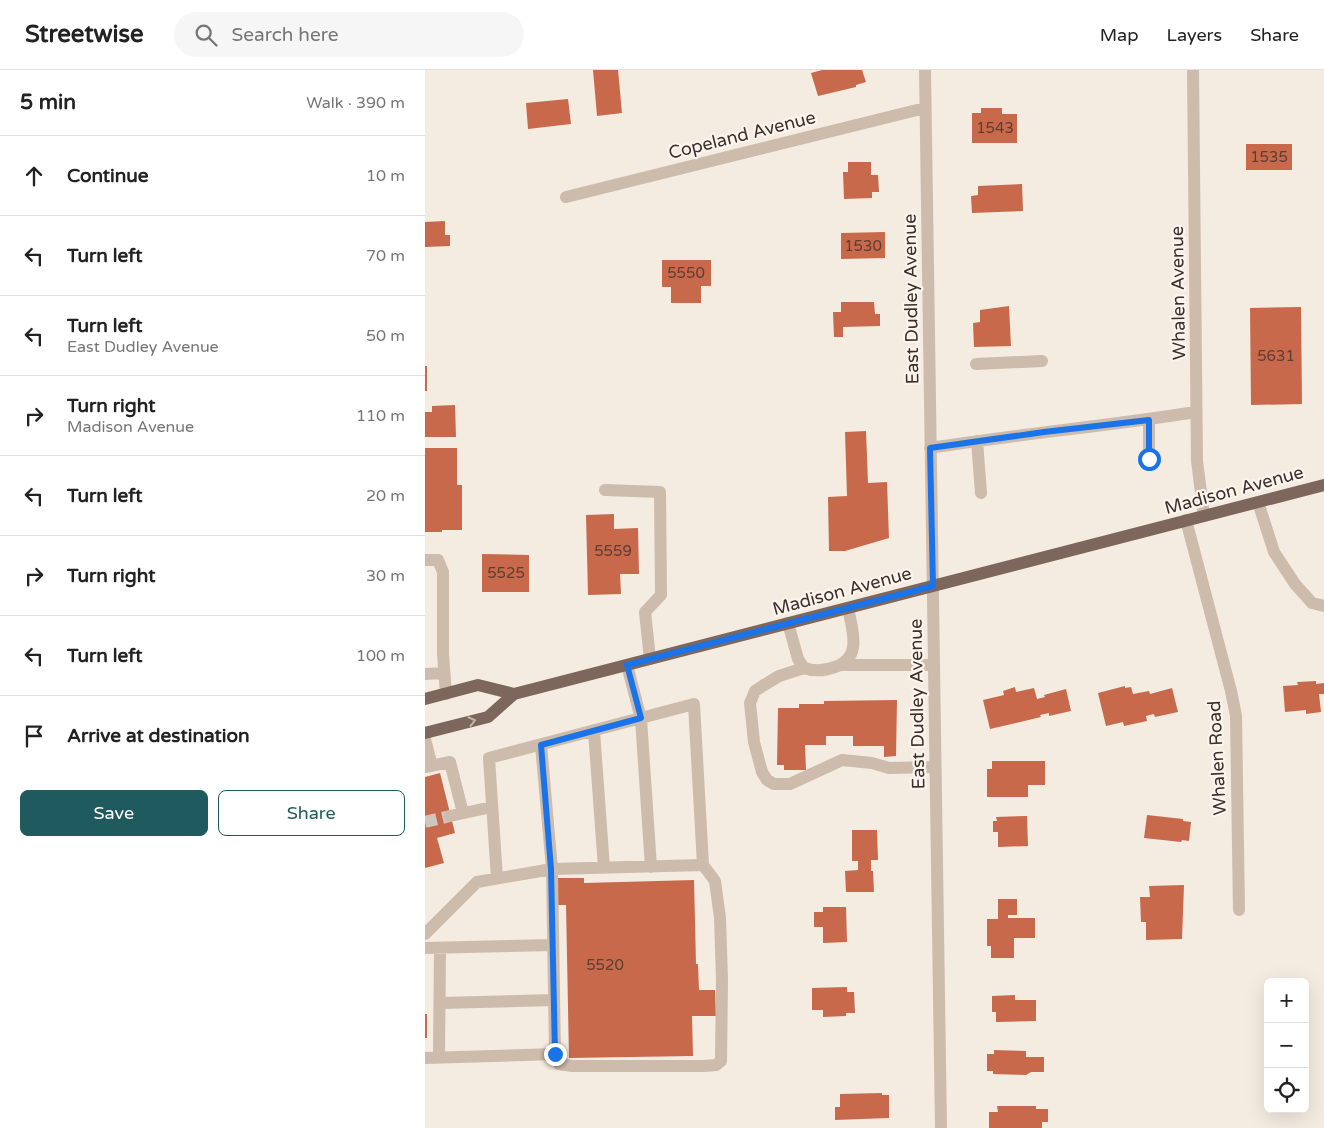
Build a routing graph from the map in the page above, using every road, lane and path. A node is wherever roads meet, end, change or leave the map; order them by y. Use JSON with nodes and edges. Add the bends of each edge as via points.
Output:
{"nodes":[{"id":1,"x":925,"y":70,"type":"edge"},
{"id":2,"x":1193,"y":70,"type":"edge"},
{"id":3,"x":925,"y":108,"type":"junction"},
{"id":4,"x":566,"y":197,"type":"dead end"},
{"id":5,"x":1042,"y":361,"type":"dead end"},
{"id":6,"x":976,"y":364,"type":"dead end"},
{"id":7,"x":1197,"y":412,"type":"junction"},
{"id":8,"x":1149,"y":420,"type":"junction"},
{"id":9,"x":977,"y":441,"type":"junction"},
{"id":10,"x":930,"y":448,"type":"junction"},
{"id":11,"x":1149,"y":459,"type":"dead end"},
{"id":12,"x":1324,"y":485,"type":"edge"},
{"id":13,"x":605,"y":490,"type":"dead end"},
{"id":14,"x":981,"y":493,"type":"dead end"},
{"id":15,"x":1258,"y":502,"type":"junction"},
{"id":16,"x":1204,"y":516,"type":"junction"},
{"id":17,"x":1186,"y":520,"type":"junction"},
{"id":18,"x":425,"y":560,"type":"edge"},
{"id":19,"x":933,"y":586,"type":"junction"},
{"id":20,"x":1324,"y":606,"type":"edge"},
{"id":21,"x":848,"y":608,"type":"junction"},
{"id":22,"x":788,"y":623,"type":"junction"},
{"id":23,"x":650,"y":659,"type":"junction"},
{"id":24,"x":627,"y":665,"type":"junction"},
{"id":25,"x":842,"y":665,"type":"junction"},
{"id":26,"x":934,"y":665,"type":"junction"},
{"id":27,"x":804,"y":668,"type":"junction"},
{"id":28,"x":444,"y":673,"type":"junction"},
{"id":29,"x":425,"y":674,"type":"edge"},
{"id":30,"x":445,"y":694,"type":"junction"},
{"id":31,"x":514,"y":694,"type":"junction"},
{"id":32,"x":425,"y":699,"type":"edge"},
{"id":33,"x":641,"y":718,"type":"junction"},
{"id":34,"x":594,"y":731,"type":"junction"},
{"id":35,"x":425,"y":733,"type":"edge"},
{"id":36,"x":425,"y":739,"type":"edge"},
{"id":37,"x":541,"y":745,"type":"junction"},
{"id":38,"x":428,"y":766,"type":"edge"},
{"id":39,"x":935,"y":767,"type":"junction"},
{"id":40,"x":492,"y":807,"type":"junction"},
{"id":41,"x":463,"y":813,"type":"junction"},
{"id":42,"x":451,"y":816,"type":"tunnel mouth"},
{"id":43,"x":703,"y":865,"type":"junction"},
{"id":44,"x":651,"y":867,"type":"junction"},
{"id":45,"x":604,"y":868,"type":"junction"},
{"id":46,"x":551,"y":869,"type":"junction"},
{"id":47,"x":497,"y":878,"type":"junction"},
{"id":48,"x":1239,"y":910,"type":"dead end"},
{"id":49,"x":425,"y":934,"type":"edge"},
{"id":50,"x":553,"y":945,"type":"junction"},
{"id":51,"x":425,"y":948,"type":"edge"},
{"id":52,"x":440,"y":948,"type":"junction"},
{"id":53,"x":554,"y":1000,"type":"junction"},
{"id":54,"x":439,"y":1004,"type":"junction"},
{"id":55,"x":555,"y":1054,"type":"junction"},
{"id":56,"x":439,"y":1057,"type":"junction"},
{"id":57,"x":425,"y":1058,"type":"edge"},
{"id":58,"x":941,"y":1128,"type":"edge"}],
"edges":[{"from":1,"to":3,"type":"street","name":"East Dudley Avenue"},
{"from":2,"to":7,"type":"street","name":"Whalen Avenue"},
{"from":3,"to":4,"type":"street","name":"Copeland Avenue"},
{"from":3,"to":10,"type":"street","name":"East Dudley Avenue"},
{"from":5,"to":6,"type":"street"},
{"from":7,"to":8,"type":"street"},
{"from":7,"to":16,"type":"street","name":"Whalen Avenue","via":[[1197,470]]},
{"from":8,"to":9,"type":"street"},
{"from":8,"to":11,"type":"street"},
{"from":9,"to":10,"type":"street"},
{"from":9,"to":14,"type":"street"},
{"from":10,"to":19,"type":"street","name":"East Dudley Avenue"},
{"from":12,"to":15,"type":"main road","name":"Madison Avenue"},
{"from":13,"to":23,"type":"street","via":[[660,492],[661,595],[645,612]]},
{"from":15,"to":16,"type":"main road","name":"Madison Avenue"},
{"from":15,"to":20,"type":"street","via":[[1274,552],[1312,603]]},
{"from":16,"to":17,"type":"main road","name":"Madison Avenue"},
{"from":17,"to":19,"type":"main road","name":"Madison Avenue"},
{"from":17,"to":48,"type":"street","name":"Whalen Road","via":[[1236,716]]},
{"from":18,"to":28,"type":"street","via":[[438,560],[443,572]]},
{"from":19,"to":21,"type":"main road","name":"Madison Avenue"},
{"from":19,"to":26,"type":"street","name":"East Dudley Avenue"},
{"from":21,"to":22,"type":"main road","name":"Madison Avenue"},
{"from":21,"to":25,"type":"street","via":[[854,642],[851,655]]},
{"from":22,"to":23,"type":"main road","name":"Madison Avenue"},
{"from":22,"to":27,"type":"street","via":[[798,660]]},
{"from":23,"to":24,"type":"main road","name":"Madison Avenue"},
{"from":24,"to":31,"type":"main road","name":"Madison Avenue"},
{"from":24,"to":33,"type":"street"},
{"from":25,"to":26,"type":"street"},
{"from":25,"to":27,"type":"street","via":[[814,671]]},
{"from":26,"to":39,"type":"street","name":"East Dudley Avenue"},
{"from":27,"to":39,"type":"street","via":[[764,685],[755,691],[750,703],[754,742],[767,780],[775,784],[790,784],[842,760],[889,768]]},
{"from":28,"to":29,"type":"street"},
{"from":28,"to":30,"type":"street"},
{"from":30,"to":31,"type":"main road","name":"Madison Avenue","via":[[478,685]]},
{"from":30,"to":32,"type":"main road","name":"Madison Avenue"},
{"from":35,"to":31,"type":"main road","name":"Madison Avenue","one_way":true,"via":[[488,718]]},
{"from":33,"to":34,"type":"street"},
{"from":33,"to":43,"type":"street","via":[[694,704]]},
{"from":33,"to":44,"type":"street"},
{"from":34,"to":37,"type":"street"},
{"from":34,"to":45,"type":"street"},
{"from":36,"to":38,"type":"street"},
{"from":37,"to":40,"type":"street","via":[[489,758]]},
{"from":37,"to":46,"type":"street"},
{"from":38,"to":41,"type":"street","via":[[449,762]]},
{"from":39,"to":58,"type":"street","name":"East Dudley Avenue"},
{"from":40,"to":41,"type":"street"},
{"from":40,"to":47,"type":"street"},
{"from":41,"to":42,"type":"street"},
{"from":43,"to":44,"type":"street"},
{"from":43,"to":55,"type":"street","via":[[715,881],[720,918],[721,1062],[704,1066],[572,1066],[559,1064]]},
{"from":44,"to":45,"type":"street"},
{"from":45,"to":46,"type":"street"},
{"from":46,"to":47,"type":"street"},
{"from":46,"to":50,"type":"street"},
{"from":47,"to":49,"type":"street","via":[[477,882]]},
{"from":50,"to":52,"type":"street"},
{"from":50,"to":53,"type":"street"},
{"from":51,"to":52,"type":"street"},
{"from":52,"to":54,"type":"street"},
{"from":53,"to":54,"type":"street"},
{"from":53,"to":55,"type":"street"},
{"from":54,"to":56,"type":"street"},
{"from":55,"to":56,"type":"street"},
{"from":56,"to":57,"type":"street"}]}
